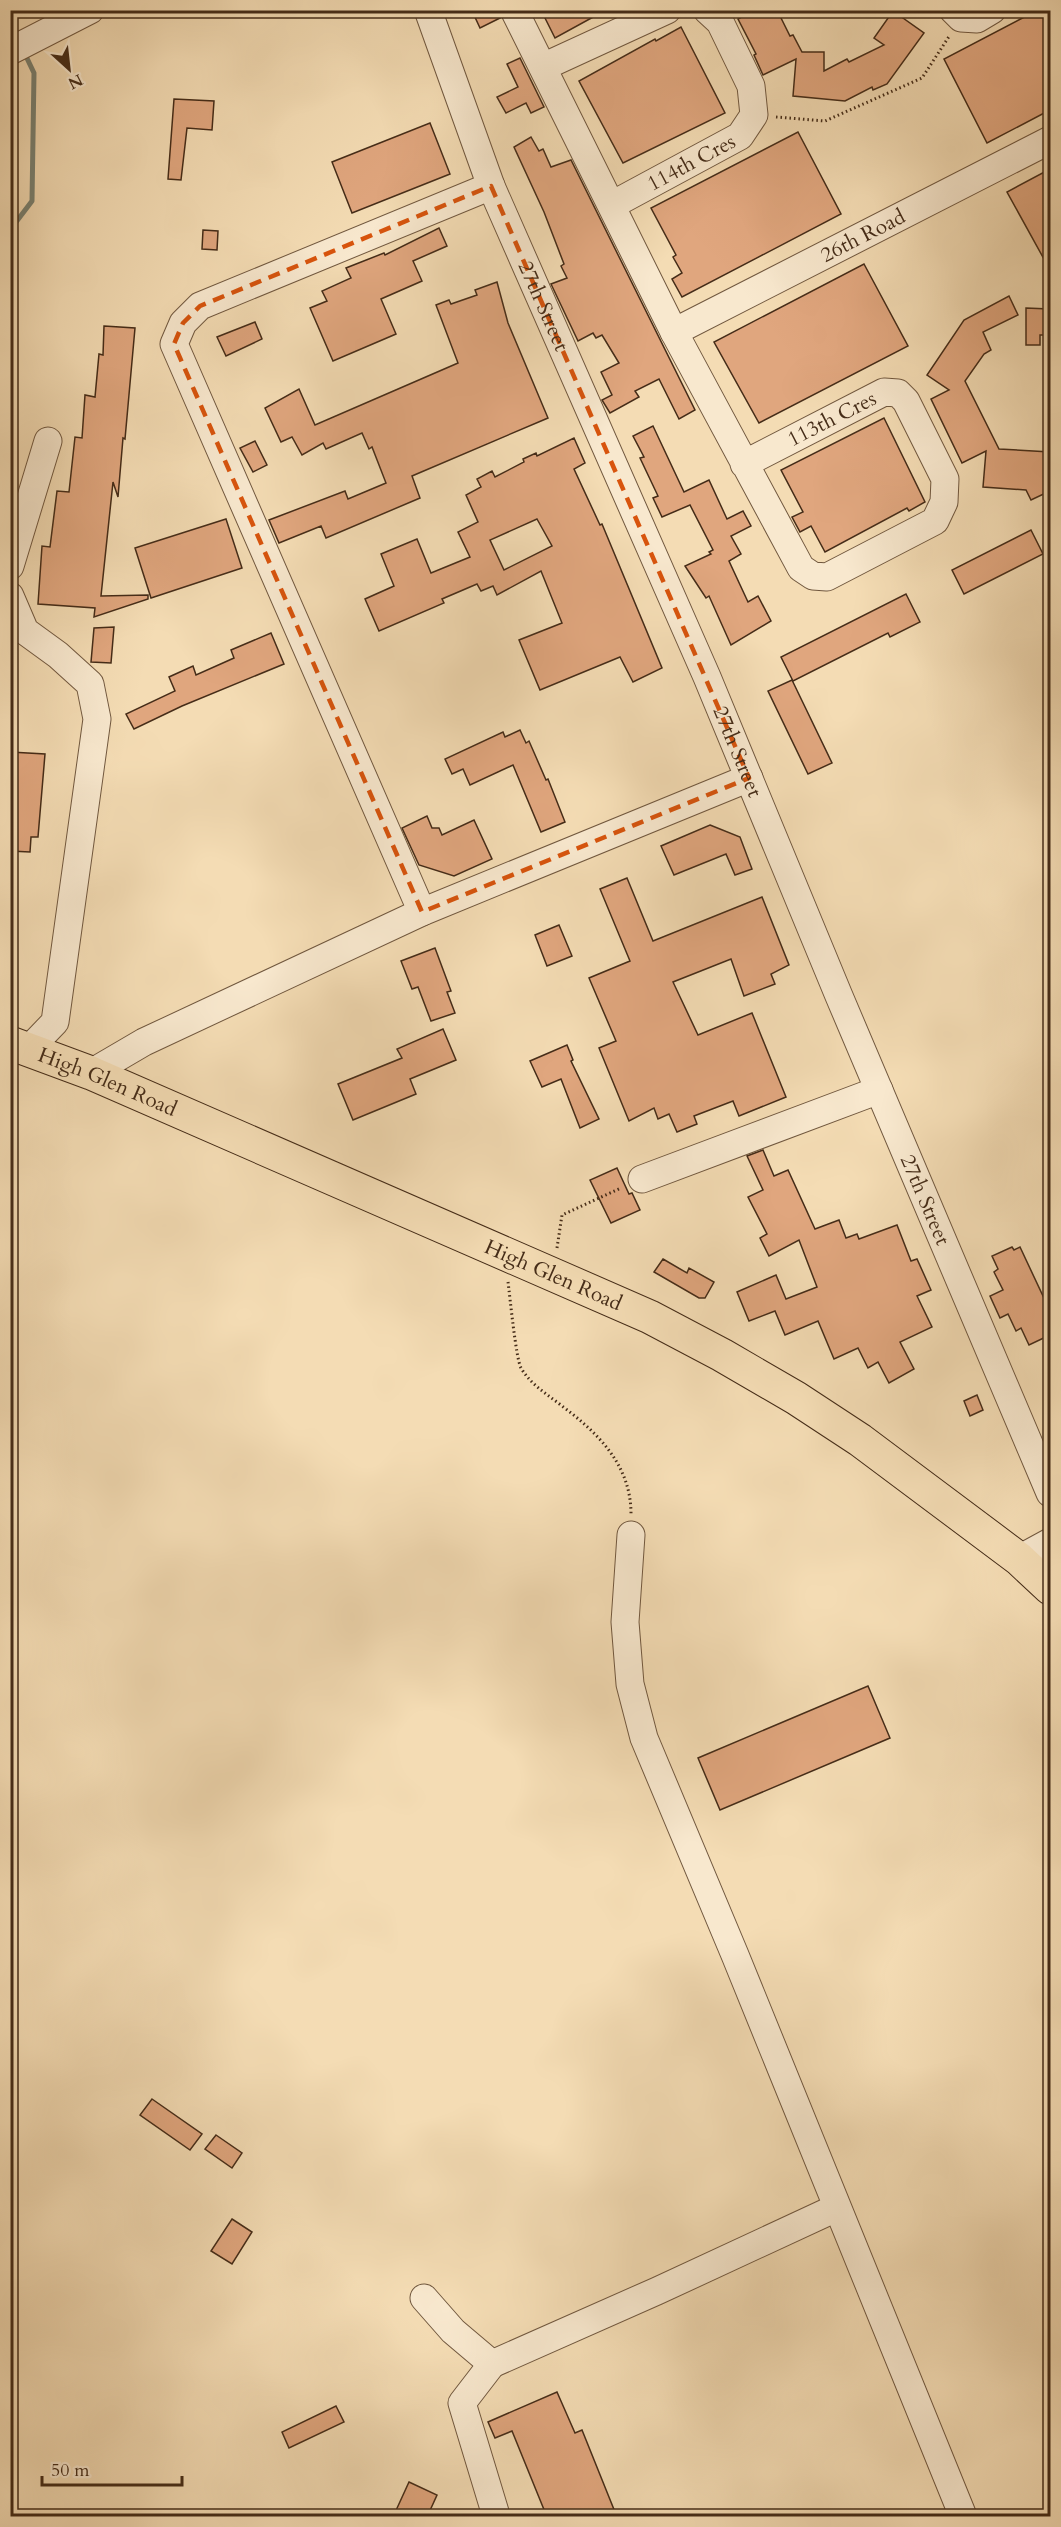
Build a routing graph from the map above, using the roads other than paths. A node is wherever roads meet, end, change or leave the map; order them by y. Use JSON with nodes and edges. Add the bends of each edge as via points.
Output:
{"nodes":[{"id":1,"x":90,"y":10,"type":"edge"},
{"id":2,"x":428,"y":10,"type":"edge"},
{"id":3,"x":514,"y":10,"type":"edge"},
{"id":4,"x":667,"y":10,"type":"edge"},
{"id":5,"x":708,"y":10,"type":"edge"},
{"id":6,"x":992,"y":10,"type":"edge"},
{"id":7,"x":957,"y":14,"type":"edge"},
{"id":8,"x":10,"y":51,"type":"edge"},
{"id":9,"x":543,"y":67,"type":"junction"},
{"id":10,"x":1050,"y":140,"type":"edge"},
{"id":11,"x":491,"y":186,"type":"junction"},
{"id":12,"x":612,"y":205,"type":"junction"},
{"id":13,"x":674,"y":332,"type":"junction"},
{"id":14,"x":48,"y":441,"type":"dead end"},
{"id":15,"x":744,"y":464,"type":"junction"},
{"id":16,"x":10,"y":566,"type":"edge"},
{"id":17,"x":10,"y":596,"type":"edge"},
{"id":18,"x":748,"y":778,"type":"junction"},
{"id":19,"x":422,"y":912,"type":"junction"},
{"id":20,"x":20,"y":1046,"type":"edge"},
{"id":21,"x":91,"y":1073,"type":"junction"},
{"id":22,"x":879,"y":1090,"type":"junction"},
{"id":23,"x":642,"y":1179,"type":"road end"},
{"id":24,"x":1050,"y":1493,"type":"edge"},
{"id":25,"x":631,"y":1536,"type":"road end"},
{"id":26,"x":1050,"y":1542,"type":"edge"},
{"id":27,"x":1019,"y":1559,"type":"junction"},
{"id":28,"x":1050,"y":1588,"type":"edge"},
{"id":29,"x":836,"y":2208,"type":"junction"},
{"id":30,"x":424,"y":2298,"type":"dead end"},
{"id":31,"x":492,"y":2364,"type":"junction"},
{"id":32,"x":495,"y":2512,"type":"dead end"},
{"id":33,"x":963,"y":2517,"type":"edge"}],
"edges":[{"from":1,"to":8,"type":"street"},
{"from":2,"to":11,"type":"street","name":"27th Street"},
{"from":3,"to":9,"type":"street"},
{"from":4,"to":9,"type":"street"},
{"from":5,"to":12,"type":"street","name":"114th Cres","via":[[720,22],[751,86],[754,115],[740,136]]},
{"from":6,"to":7,"type":"street","via":[[976,19]]},
{"from":9,"to":12,"type":"street"},
{"from":10,"to":13,"type":"street","name":"26th Road"},
{"from":11,"to":18,"type":"street","name":"27th Street"},
{"from":11,"to":19,"type":"street","via":[[200,306],[183,323],[174,344]]},
{"from":12,"to":13,"type":"street"},
{"from":13,"to":15,"type":"street"},
{"from":14,"to":16,"type":"street"},
{"from":15,"to":15,"type":"street","name":"113th Cres","via":[[801,567],[813,576],[827,577],[935,521],[944,502],[945,479],[906,401],[898,393],[884,392]]},
{"from":17,"to":20,"type":"street","via":[[25,631],[90,684],[97,718],[55,1022]]},
{"from":18,"to":19,"type":"street"},
{"from":18,"to":22,"type":"street","name":"27th Street"},
{"from":19,"to":21,"type":"street","via":[[144,1042]]},
{"from":20,"to":21,"type":"main road","name":"High Glen Road"},
{"from":21,"to":27,"type":"main road","name":"High Glen Road","via":[[650,1317],[796,1398],[860,1440]]},
{"from":22,"to":23,"type":"street"},
{"from":22,"to":24,"type":"street","name":"27th Street"},
{"from":25,"to":29,"type":"street","via":[[626,1622],[630,1684],[644,1738]]},
{"from":26,"to":27,"type":"street"},
{"from":27,"to":28,"type":"main road","name":"High Glen Road"},
{"from":29,"to":31,"type":"street"},
{"from":29,"to":33,"type":"street"},
{"from":30,"to":31,"type":"street","via":[[453,2331]]},
{"from":31,"to":32,"type":"street","via":[[462,2403]]}]}
